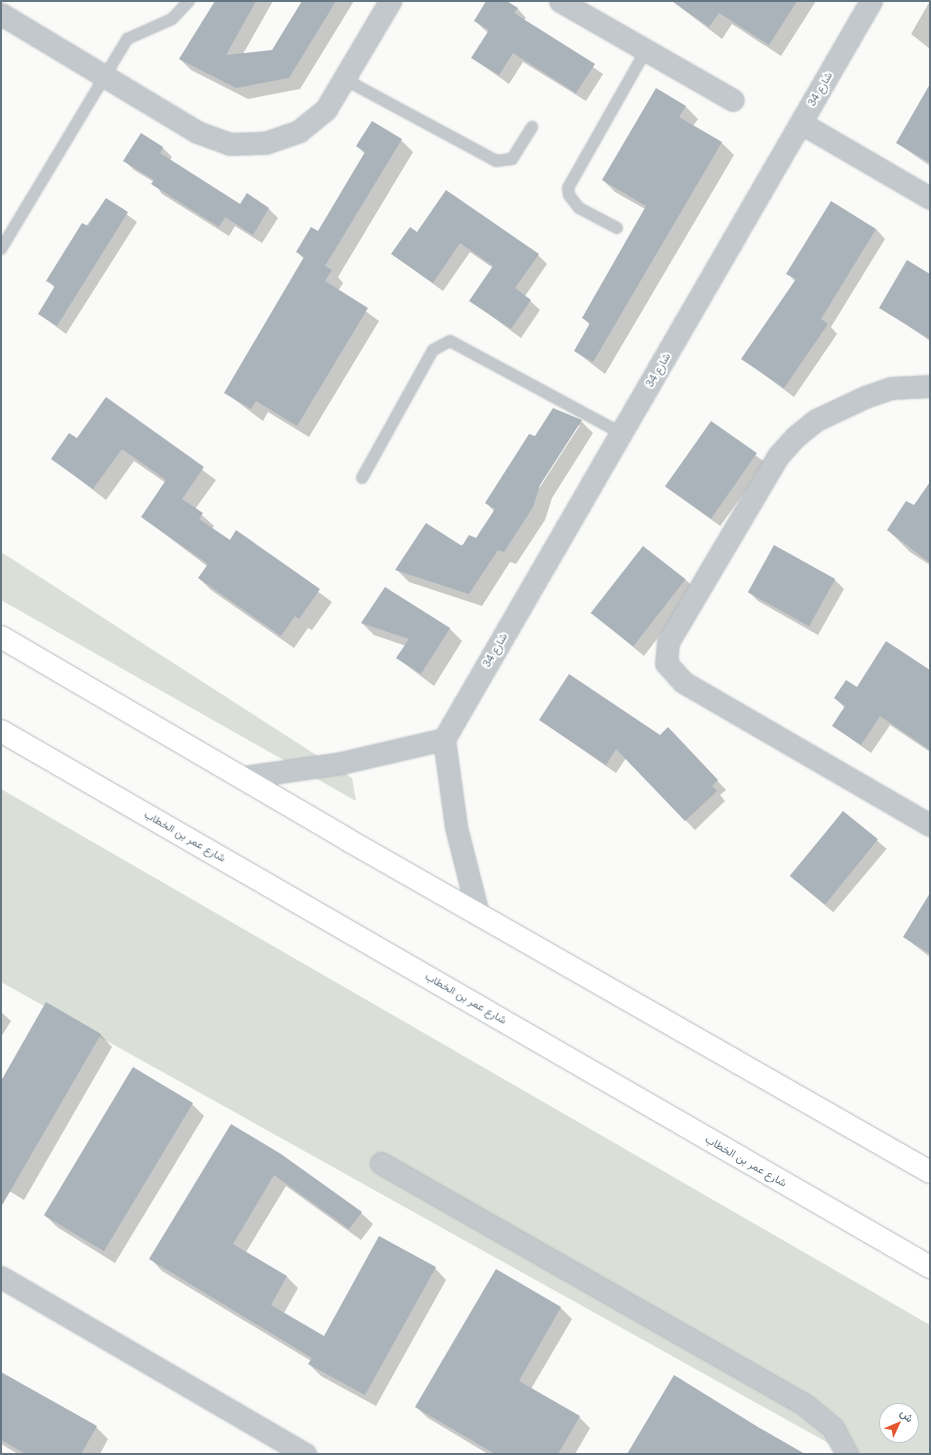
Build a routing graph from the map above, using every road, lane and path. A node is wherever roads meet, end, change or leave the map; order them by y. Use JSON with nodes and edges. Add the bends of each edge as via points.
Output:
{"nodes":[{"id":1,"x":189,"y":1,"type":"edge"},
{"id":2,"x":390,"y":1,"type":"edge"},
{"id":3,"x":560,"y":1,"type":"edge"},
{"id":4,"x":871,"y":1,"type":"edge"},
{"id":5,"x":1,"y":14,"type":"edge"},
{"id":6,"x":646,"y":50,"type":"junction"},
{"id":7,"x":105,"y":75,"type":"junction"},
{"id":8,"x":344,"y":79,"type":"junction"},
{"id":9,"x":733,"y":100,"type":"dead end"},
{"id":10,"x":801,"y":123,"type":"junction"},
{"id":11,"x":532,"y":127,"type":"dead end"},
{"id":12,"x":930,"y":198,"type":"edge"},
{"id":13,"x":617,"y":228,"type":"dead end"},
{"id":14,"x":1,"y":249,"type":"edge"},
{"id":15,"x":930,"y":386,"type":"edge"},
{"id":16,"x":621,"y":434,"type":"junction"},
{"id":17,"x":362,"y":478,"type":"dead end"},
{"id":18,"x":1,"y":637,"type":"edge"},
{"id":19,"x":1,"y":730,"type":"edge"},
{"id":20,"x":444,"y":738,"type":"junction"},
{"id":21,"x":244,"y":777,"type":"junction"},
{"id":22,"x":930,"y":825,"type":"edge"},
{"id":23,"x":478,"y":914,"type":"junction"},
{"id":24,"x":381,"y":1163,"type":"dead end"},
{"id":25,"x":930,"y":1172,"type":"edge"},
{"id":26,"x":930,"y":1267,"type":"edge"},
{"id":27,"x":1,"y":1277,"type":"edge"},
{"id":28,"x":305,"y":1454,"type":"edge"},
{"id":29,"x":847,"y":1454,"type":"edge"}],
"edges":[{"from":1,"to":7,"type":"lane","via":[[172,19],[127,39]]},
{"from":2,"to":8,"type":"street"},
{"from":3,"to":6,"type":"street"},
{"from":4,"to":10,"type":"street","name":"شارع 34"},
{"from":5,"to":7,"type":"street"},
{"from":6,"to":9,"type":"street"},
{"from":6,"to":13,"type":"lane","via":[[568,188],[569,195],[578,208]]},
{"from":7,"to":8,"type":"street","via":[[197,132],[230,144],[265,143],[299,131],[326,109]]},
{"from":7,"to":14,"type":"lane"},
{"from":8,"to":11,"type":"lane","via":[[496,162],[512,159]]},
{"from":10,"to":12,"type":"street"},
{"from":10,"to":16,"type":"street","name":"شارع 34"},
{"from":15,"to":22,"type":"street","via":[[891,388],[865,397],[816,420],[796,436],[778,456],[668,642],[666,663],[683,682]]},
{"from":16,"to":17,"type":"lane","via":[[450,341],[433,350]]},
{"from":16,"to":20,"type":"street","name":"شارع 34"},
{"from":18,"to":21,"type":"street"},
{"from":19,"to":26,"type":"street","name":"شارع عمر بن الخطاب"},
{"from":20,"to":21,"type":"street","via":[[341,763]]},
{"from":20,"to":23,"type":"street","via":[[456,827]]},
{"from":21,"to":23,"type":"street"},
{"from":23,"to":25,"type":"street"},
{"from":24,"to":29,"type":"street","via":[[805,1405],[833,1428]]},
{"from":27,"to":28,"type":"street"}]}
